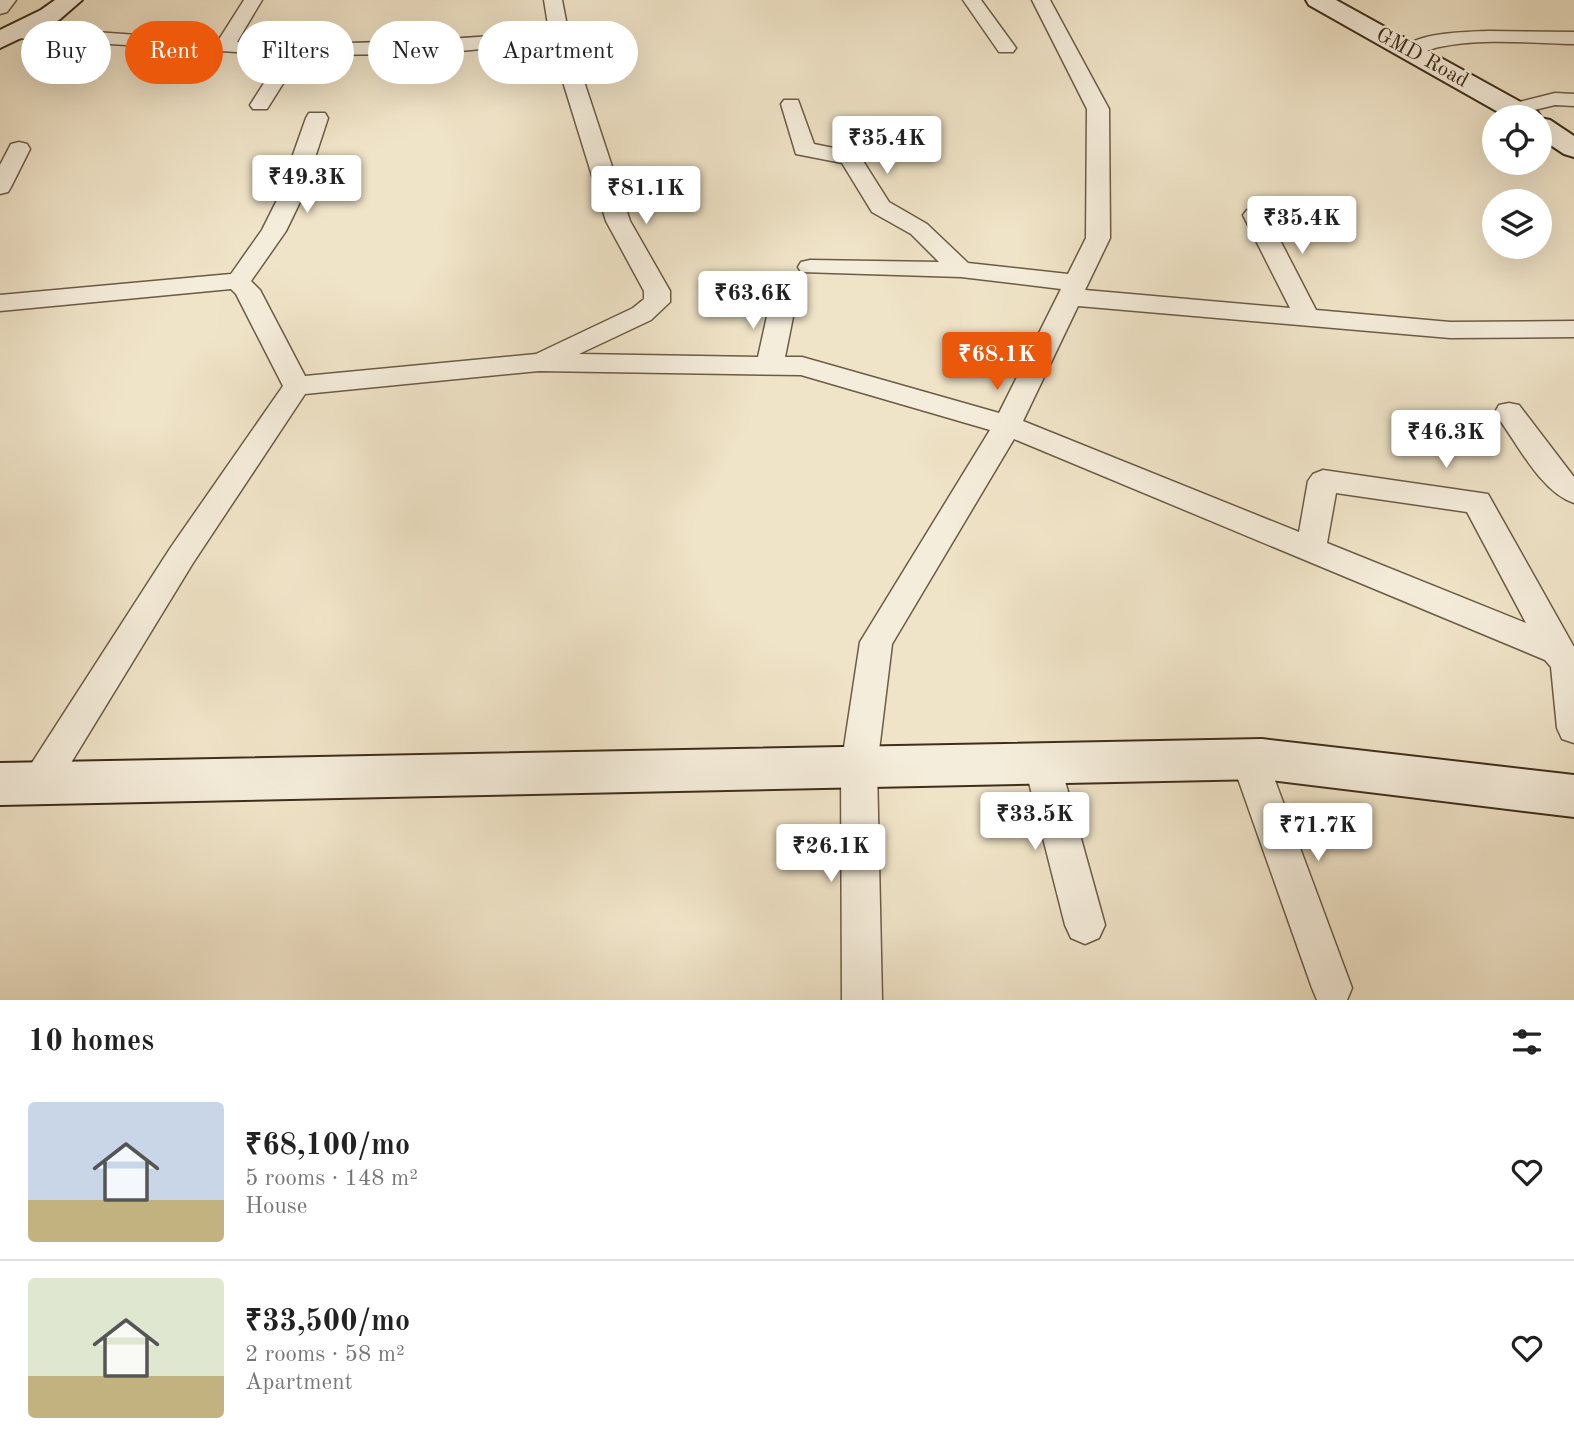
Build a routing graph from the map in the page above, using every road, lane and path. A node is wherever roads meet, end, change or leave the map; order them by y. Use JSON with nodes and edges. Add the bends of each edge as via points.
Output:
{"nodes":[{"id":1,"x":8,"y":0,"type":"edge"},
{"id":2,"x":69,"y":0,"type":"edge"},
{"id":3,"x":253,"y":0,"type":"edge"},
{"id":4,"x":552,"y":0,"type":"edge"},
{"id":5,"x":972,"y":0,"type":"edge"},
{"id":6,"x":1041,"y":0,"type":"edge"},
{"id":7,"x":1318,"y":0,"type":"edge"},
{"id":8,"x":0,"y":8,"type":"edge"},
{"id":9,"x":556,"y":21,"type":"edge"},
{"id":10,"x":8,"y":36,"type":"edge"},
{"id":11,"x":1574,"y":38,"type":"edge"},
{"id":12,"x":478,"y":43,"type":"edge"},
{"id":13,"x":225,"y":46,"type":"junction"},
{"id":14,"x":237,"y":46,"type":"edge"},
{"id":15,"x":354,"y":48,"type":"edge"},
{"id":16,"x":1006,"y":48,"type":"dead end"},
{"id":17,"x":1410,"y":51,"type":"junction"},
{"id":18,"x":273,"y":84,"type":"edge"},
{"id":19,"x":574,"y":84,"type":"edge"},
{"id":20,"x":1574,"y":100,"type":"edge"},
{"id":21,"x":260,"y":104,"type":"dead end"},
{"id":22,"x":791,"y":104,"type":"dead end"},
{"id":23,"x":1506,"y":105,"type":"edge"},
{"id":24,"x":1540,"y":105,"type":"edge"},
{"id":25,"x":317,"y":118,"type":"dead end"},
{"id":26,"x":1552,"y":134,"type":"edge"},
{"id":27,"x":1574,"y":148,"type":"edge"},
{"id":28,"x":19,"y":149,"type":"dead end"},
{"id":29,"x":0,"y":187,"type":"edge"},
{"id":30,"x":1255,"y":215,"type":"dead end"},
{"id":31,"x":810,"y":267,"type":"dead end"},
{"id":32,"x":961,"y":270,"type":"junction"},
{"id":33,"x":238,"y":282,"type":"junction"},
{"id":34,"x":1073,"y":290,"type":"junction"},
{"id":35,"x":0,"y":303,"type":"edge"},
{"id":36,"x":782,"y":307,"type":"dead end"},
{"id":37,"x":1307,"y":317,"type":"junction"},
{"id":38,"x":1574,"y":329,"type":"edge"},
{"id":39,"x":539,"y":362,"type":"junction"},
{"id":40,"x":770,"y":365,"type":"junction"},
{"id":41,"x":297,"y":386,"type":"junction"},
{"id":42,"x":1509,"y":412,"type":"dead end"},
{"id":43,"x":1007,"y":425,"type":"junction"},
{"id":44,"x":1574,"y":492,"type":"edge"},
{"id":45,"x":1311,"y":549,"type":"junction"},
{"id":46,"x":1557,"y":650,"type":"junction"},
{"id":47,"x":1574,"y":728,"type":"edge"},
{"id":48,"x":1248,"y":759,"type":"junction"},
{"id":49,"x":1042,"y":764,"type":"junction"},
{"id":50,"x":859,"y":767,"type":"junction"},
{"id":51,"x":20,"y":783,"type":"edge"},
{"id":52,"x":1574,"y":796,"type":"edge"},
{"id":53,"x":1085,"y":925,"type":"dead end"},
{"id":54,"x":1332,"y":988,"type":"dead end"},
{"id":55,"x":862,"y":1000,"type":"edge"}],
"edges":[{"from":1,"to":8,"type":"street"},
{"from":2,"to":10,"type":"street"},
{"from":3,"to":13,"type":"street"},
{"from":4,"to":9,"type":"street"},
{"from":5,"to":16,"type":"street"},
{"from":6,"to":34,"type":"street","via":[[1098,108],[1098,239]]},
{"from":7,"to":17,"type":"street","name":"GMD Road"},
{"from":10,"to":13,"type":"street"},
{"from":11,"to":17,"type":"street","via":[[1494,37],[1420,44]]},
{"from":12,"to":15,"type":"street"},
{"from":13,"to":14,"type":"street"},
{"from":17,"to":23,"type":"street","name":"GMD Road"},
{"from":18,"to":21,"type":"street"},
{"from":19,"to":39,"type":"street","via":[[618,221],[657,291],[657,302],[642,314]]},
{"from":20,"to":24,"type":"street","via":[[1555,99]]},
{"from":22,"to":32,"type":"street","via":[[804,149],[850,158],[880,207],[919,229]]},
{"from":25,"to":33,"type":"street","via":[[289,200],[274,231]]},
{"from":26,"to":27,"type":"street"},
{"from":28,"to":29,"type":"street"},
{"from":30,"to":37,"type":"street"},
{"from":31,"to":32,"type":"street"},
{"from":32,"to":34,"type":"street"},
{"from":33,"to":35,"type":"street"},
{"from":33,"to":41,"type":"street","via":[[247,290]]},
{"from":34,"to":37,"type":"street"},
{"from":34,"to":43,"type":"street"},
{"from":36,"to":40,"type":"street"},
{"from":37,"to":38,"type":"street","via":[[1450,330]]},
{"from":39,"to":40,"type":"street"},
{"from":39,"to":41,"type":"street"},
{"from":40,"to":43,"type":"street","via":[[802,366]]},
{"from":41,"to":51,"type":"street"},
{"from":42,"to":44,"type":"street","via":[[1560,482]]},
{"from":43,"to":45,"type":"street"},
{"from":43,"to":50,"type":"street","via":[[876,642]]},
{"from":45,"to":46,"type":"street"},
{"from":45,"to":46,"type":"street","via":[[1323,481],[1477,502]]},
{"from":46,"to":47,"type":"street","via":[[1567,663]]},
{"from":48,"to":49,"type":"street"},
{"from":48,"to":52,"type":"street"},
{"from":48,"to":54,"type":"street"},
{"from":49,"to":50,"type":"street"},
{"from":49,"to":53,"type":"street"},
{"from":50,"to":51,"type":"street"},
{"from":50,"to":55,"type":"street"}]}
